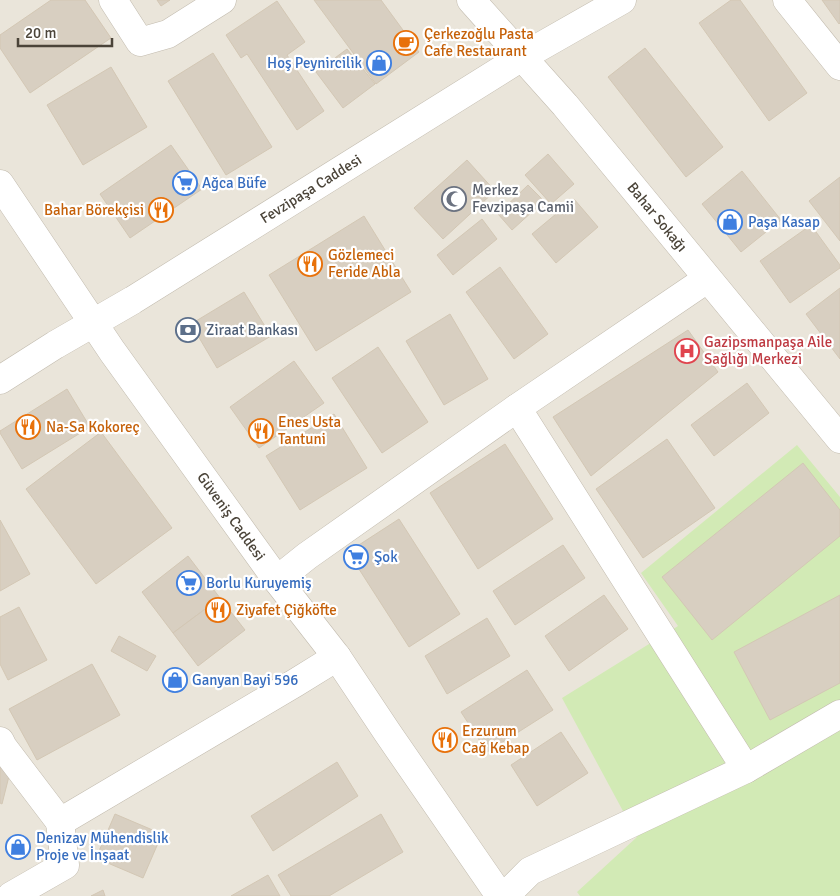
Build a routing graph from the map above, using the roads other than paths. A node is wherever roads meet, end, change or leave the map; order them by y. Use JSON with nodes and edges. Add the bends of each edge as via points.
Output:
{"nodes":[{"id":1,"x":113,"y":0,"type":"edge"},
{"id":2,"x":222,"y":0,"type":"edge"},
{"id":3,"x":471,"y":0,"type":"edge"},
{"id":4,"x":622,"y":0,"type":"edge"},
{"id":5,"x":787,"y":0,"type":"edge"},
{"id":6,"x":522,"y":57,"type":"junction"},
{"id":7,"x":840,"y":66,"type":"edge"},
{"id":8,"x":0,"y":184,"type":"edge"},
{"id":9,"x":707,"y":279,"type":"junction"},
{"id":10,"x":93,"y":323,"type":"junction"},
{"id":11,"x":0,"y":380,"type":"edge"},
{"id":12,"x":517,"y":408,"type":"junction"},
{"id":13,"x":840,"y":439,"type":"edge"},
{"id":14,"x":277,"y":580,"type":"junction"},
{"id":15,"x":337,"y":657,"type":"junction"},
{"id":16,"x":840,"y":714,"type":"edge"},
{"id":17,"x":0,"y":741,"type":"edge"},
{"id":18,"x":746,"y":769,"type":"junction"},
{"id":19,"x":60,"y":822,"type":"junction"},
{"id":20,"x":11,"y":896,"type":"edge"},
{"id":21,"x":500,"y":896,"type":"edge"},
{"id":22,"x":505,"y":896,"type":"edge"}],
"edges":[{"from":1,"to":2,"type":"street","via":[[140,42],[168,34]]},
{"from":3,"to":6,"type":"street","name":"Bahar Sokağı"},
{"from":4,"to":6,"type":"street","name":"Fevzipaşa Caddesi"},
{"from":5,"to":7,"type":"street"},
{"from":6,"to":9,"type":"street","name":"Bahar Sokağı"},
{"from":6,"to":10,"type":"street","name":"Fevzipaşa Caddesi"},
{"from":8,"to":10,"type":"street","name":"Güveniş Caddesi"},
{"from":9,"to":12,"type":"street"},
{"from":9,"to":13,"type":"street","name":"Bahar Sokağı"},
{"from":10,"to":11,"type":"street","name":"Fevzipaşa Caddesi"},
{"from":10,"to":14,"type":"street","name":"Güveniş Caddesi"},
{"from":12,"to":14,"type":"street"},
{"from":12,"to":18,"type":"street"},
{"from":14,"to":15,"type":"street","name":"Güveniş Caddesi"},
{"from":15,"to":19,"type":"street"},
{"from":15,"to":21,"type":"street","name":"Güveniş Caddesi"},
{"from":16,"to":18,"type":"street"},
{"from":17,"to":19,"type":"street"},
{"from":18,"to":22,"type":"street","via":[[530,871]]},
{"from":19,"to":20,"type":"street","via":[[65,865]]}]}
